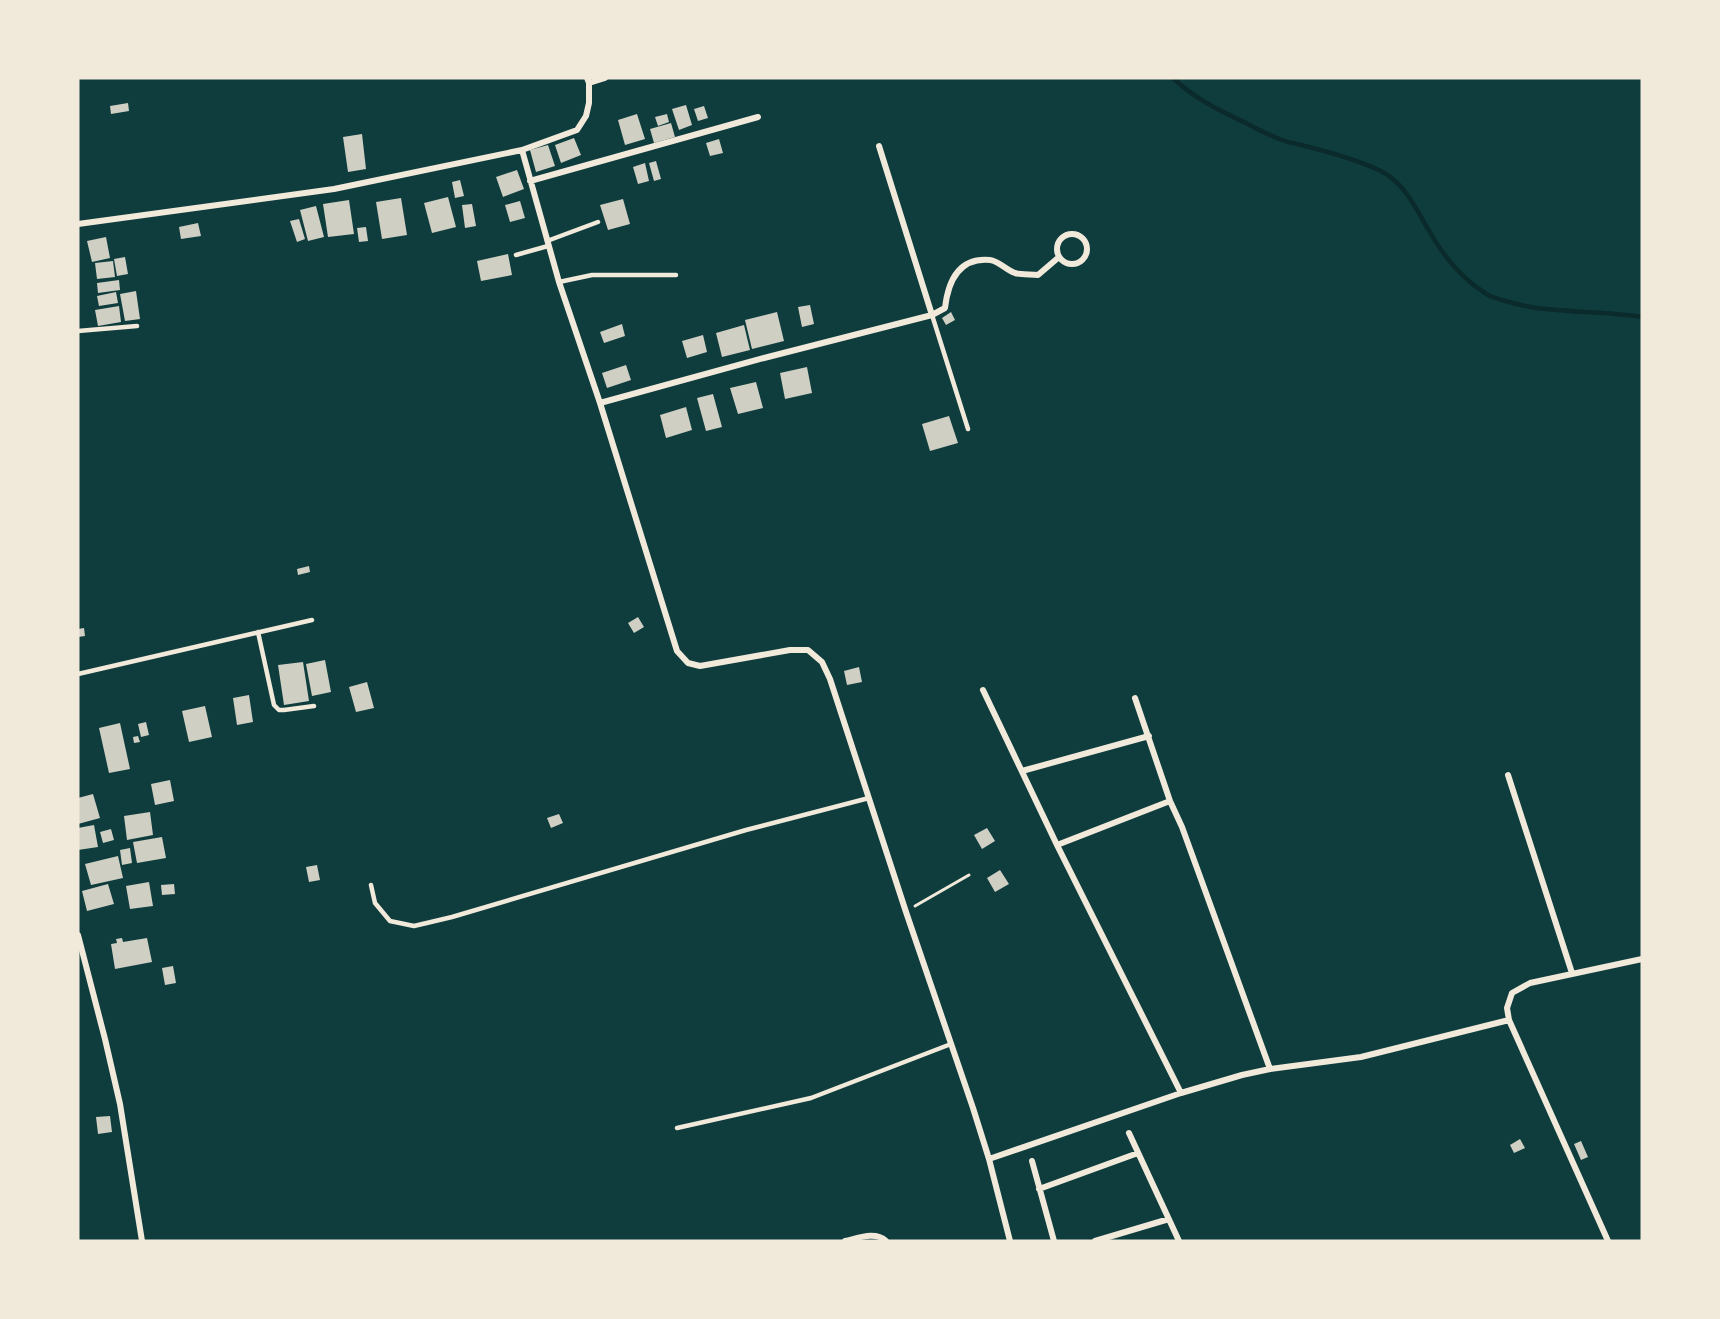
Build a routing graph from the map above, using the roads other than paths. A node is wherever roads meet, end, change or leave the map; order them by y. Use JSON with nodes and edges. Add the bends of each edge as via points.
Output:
{"nodes":[{"id":1,"x":605,"y":78,"type":"edge"},
{"id":2,"x":588,"y":80,"type":"edge"},
{"id":3,"x":758,"y":117,"type":"dead end"},
{"id":4,"x":879,"y":146,"type":"dead end"},
{"id":5,"x":522,"y":150,"type":"junction"},
{"id":6,"x":530,"y":181,"type":"junction"},
{"id":7,"x":598,"y":222,"type":"dead end"},
{"id":8,"x":78,"y":224,"type":"edge"},
{"id":9,"x":547,"y":243,"type":"junction"},
{"id":10,"x":516,"y":255,"type":"dead end"},
{"id":11,"x":1059,"y":257,"type":"junction"},
{"id":12,"x":676,"y":275,"type":"dead end"},
{"id":13,"x":559,"y":282,"type":"junction"},
{"id":14,"x":932,"y":315,"type":"junction"},
{"id":15,"x":137,"y":326,"type":"dead end"},
{"id":16,"x":78,"y":330,"type":"edge"},
{"id":17,"x":600,"y":403,"type":"junction"},
{"id":18,"x":968,"y":429,"type":"dead end"},
{"id":19,"x":312,"y":620,"type":"dead end"},
{"id":20,"x":258,"y":632,"type":"junction"},
{"id":21,"x":78,"y":674,"type":"edge"},
{"id":22,"x":983,"y":690,"type":"dead end"},
{"id":23,"x":1135,"y":698,"type":"dead end"},
{"id":24,"x":314,"y":706,"type":"dead end"},
{"id":25,"x":1149,"y":736,"type":"junction"},
{"id":26,"x":1022,"y":771,"type":"junction"},
{"id":27,"x":1508,"y":775,"type":"dead end"},
{"id":28,"x":868,"y":798,"type":"junction"},
{"id":29,"x":1170,"y":801,"type":"junction"},
{"id":30,"x":1057,"y":845,"type":"junction"},
{"id":31,"x":371,"y":885,"type":"dead end"},
{"id":32,"x":78,"y":935,"type":"edge"},
{"id":33,"x":1642,"y":959,"type":"edge"},
{"id":34,"x":1572,"y":974,"type":"junction"},
{"id":35,"x":1509,"y":1020,"type":"junction"},
{"id":36,"x":951,"y":1044,"type":"junction"},
{"id":37,"x":1270,"y":1069,"type":"junction"},
{"id":38,"x":1181,"y":1093,"type":"junction"},
{"id":39,"x":677,"y":1128,"type":"dead end"},
{"id":40,"x":1129,"y":1133,"type":"dead end"},
{"id":41,"x":1138,"y":1154,"type":"junction"},
{"id":42,"x":989,"y":1159,"type":"junction"},
{"id":43,"x":1032,"y":1161,"type":"dead end"},
{"id":44,"x":1039,"y":1189,"type":"junction"},
{"id":45,"x":1169,"y":1219,"type":"junction"},
{"id":46,"x":142,"y":1241,"type":"edge"},
{"id":47,"x":845,"y":1241,"type":"edge"},
{"id":48,"x":886,"y":1241,"type":"edge"},
{"id":49,"x":1010,"y":1241,"type":"edge"},
{"id":50,"x":1054,"y":1241,"type":"edge"},
{"id":51,"x":1095,"y":1241,"type":"edge"},
{"id":52,"x":1179,"y":1241,"type":"edge"},
{"id":53,"x":1608,"y":1241,"type":"edge"}],
"edges":[{"from":1,"to":2,"type":"street"},
{"from":2,"to":5,"type":"street","via":[[589,103],[577,130]]},
{"from":3,"to":6,"type":"street"},
{"from":4,"to":14,"type":"street"},
{"from":5,"to":6,"type":"street"},
{"from":5,"to":8,"type":"street","via":[[334,189]]},
{"from":6,"to":9,"type":"street"},
{"from":7,"to":9,"type":"lane"},
{"from":9,"to":10,"type":"lane"},
{"from":9,"to":13,"type":"street"},
{"from":11,"to":11,"type":"street","via":[[1072,264],[1081,261],[1087,252],[1085,242],[1078,235],[1065,236],[1057,247]]},
{"from":11,"to":14,"type":"street","via":[[1038,275],[1015,273],[991,260],[967,264],[954,274],[945,308]]},
{"from":12,"to":13,"type":"lane","via":[[592,275]]},
{"from":13,"to":17,"type":"street"},
{"from":14,"to":17,"type":"street"},
{"from":14,"to":18,"type":"lane"},
{"from":15,"to":16,"type":"lane"},
{"from":17,"to":28,"type":"street","via":[[676,651],[688,663],[700,666],[808,650],[822,662],[830,679]]},
{"from":19,"to":20,"type":"lane"},
{"from":20,"to":21,"type":"lane"},
{"from":20,"to":24,"type":"lane","via":[[274,705],[279,710]]},
{"from":22,"to":26,"type":"street"},
{"from":23,"to":25,"type":"street"},
{"from":25,"to":26,"type":"street"},
{"from":25,"to":29,"type":"street"},
{"from":26,"to":30,"type":"street"},
{"from":27,"to":34,"type":"street"},
{"from":28,"to":31,"type":"lane","via":[[414,926],[390,921],[375,903]]},
{"from":28,"to":36,"type":"street"},
{"from":29,"to":30,"type":"street"},
{"from":29,"to":37,"type":"street"},
{"from":30,"to":38,"type":"street"},
{"from":32,"to":46,"type":"street","via":[[120,1104]]},
{"from":33,"to":34,"type":"street"},
{"from":34,"to":35,"type":"street","via":[[1530,983],[1512,993],[1507,1008]]},
{"from":35,"to":37,"type":"street","via":[[1361,1057]]},
{"from":35,"to":53,"type":"street"},
{"from":36,"to":39,"type":"lane","via":[[811,1098]]},
{"from":36,"to":42,"type":"street"},
{"from":37,"to":38,"type":"street"},
{"from":38,"to":42,"type":"street"},
{"from":40,"to":41,"type":"street"},
{"from":41,"to":44,"type":"street"},
{"from":41,"to":45,"type":"street"},
{"from":42,"to":49,"type":"street"},
{"from":43,"to":44,"type":"street"},
{"from":44,"to":50,"type":"street"},
{"from":45,"to":51,"type":"street"},
{"from":45,"to":52,"type":"street"},
{"from":47,"to":48,"type":"street","via":[[867,1235]]}]}
